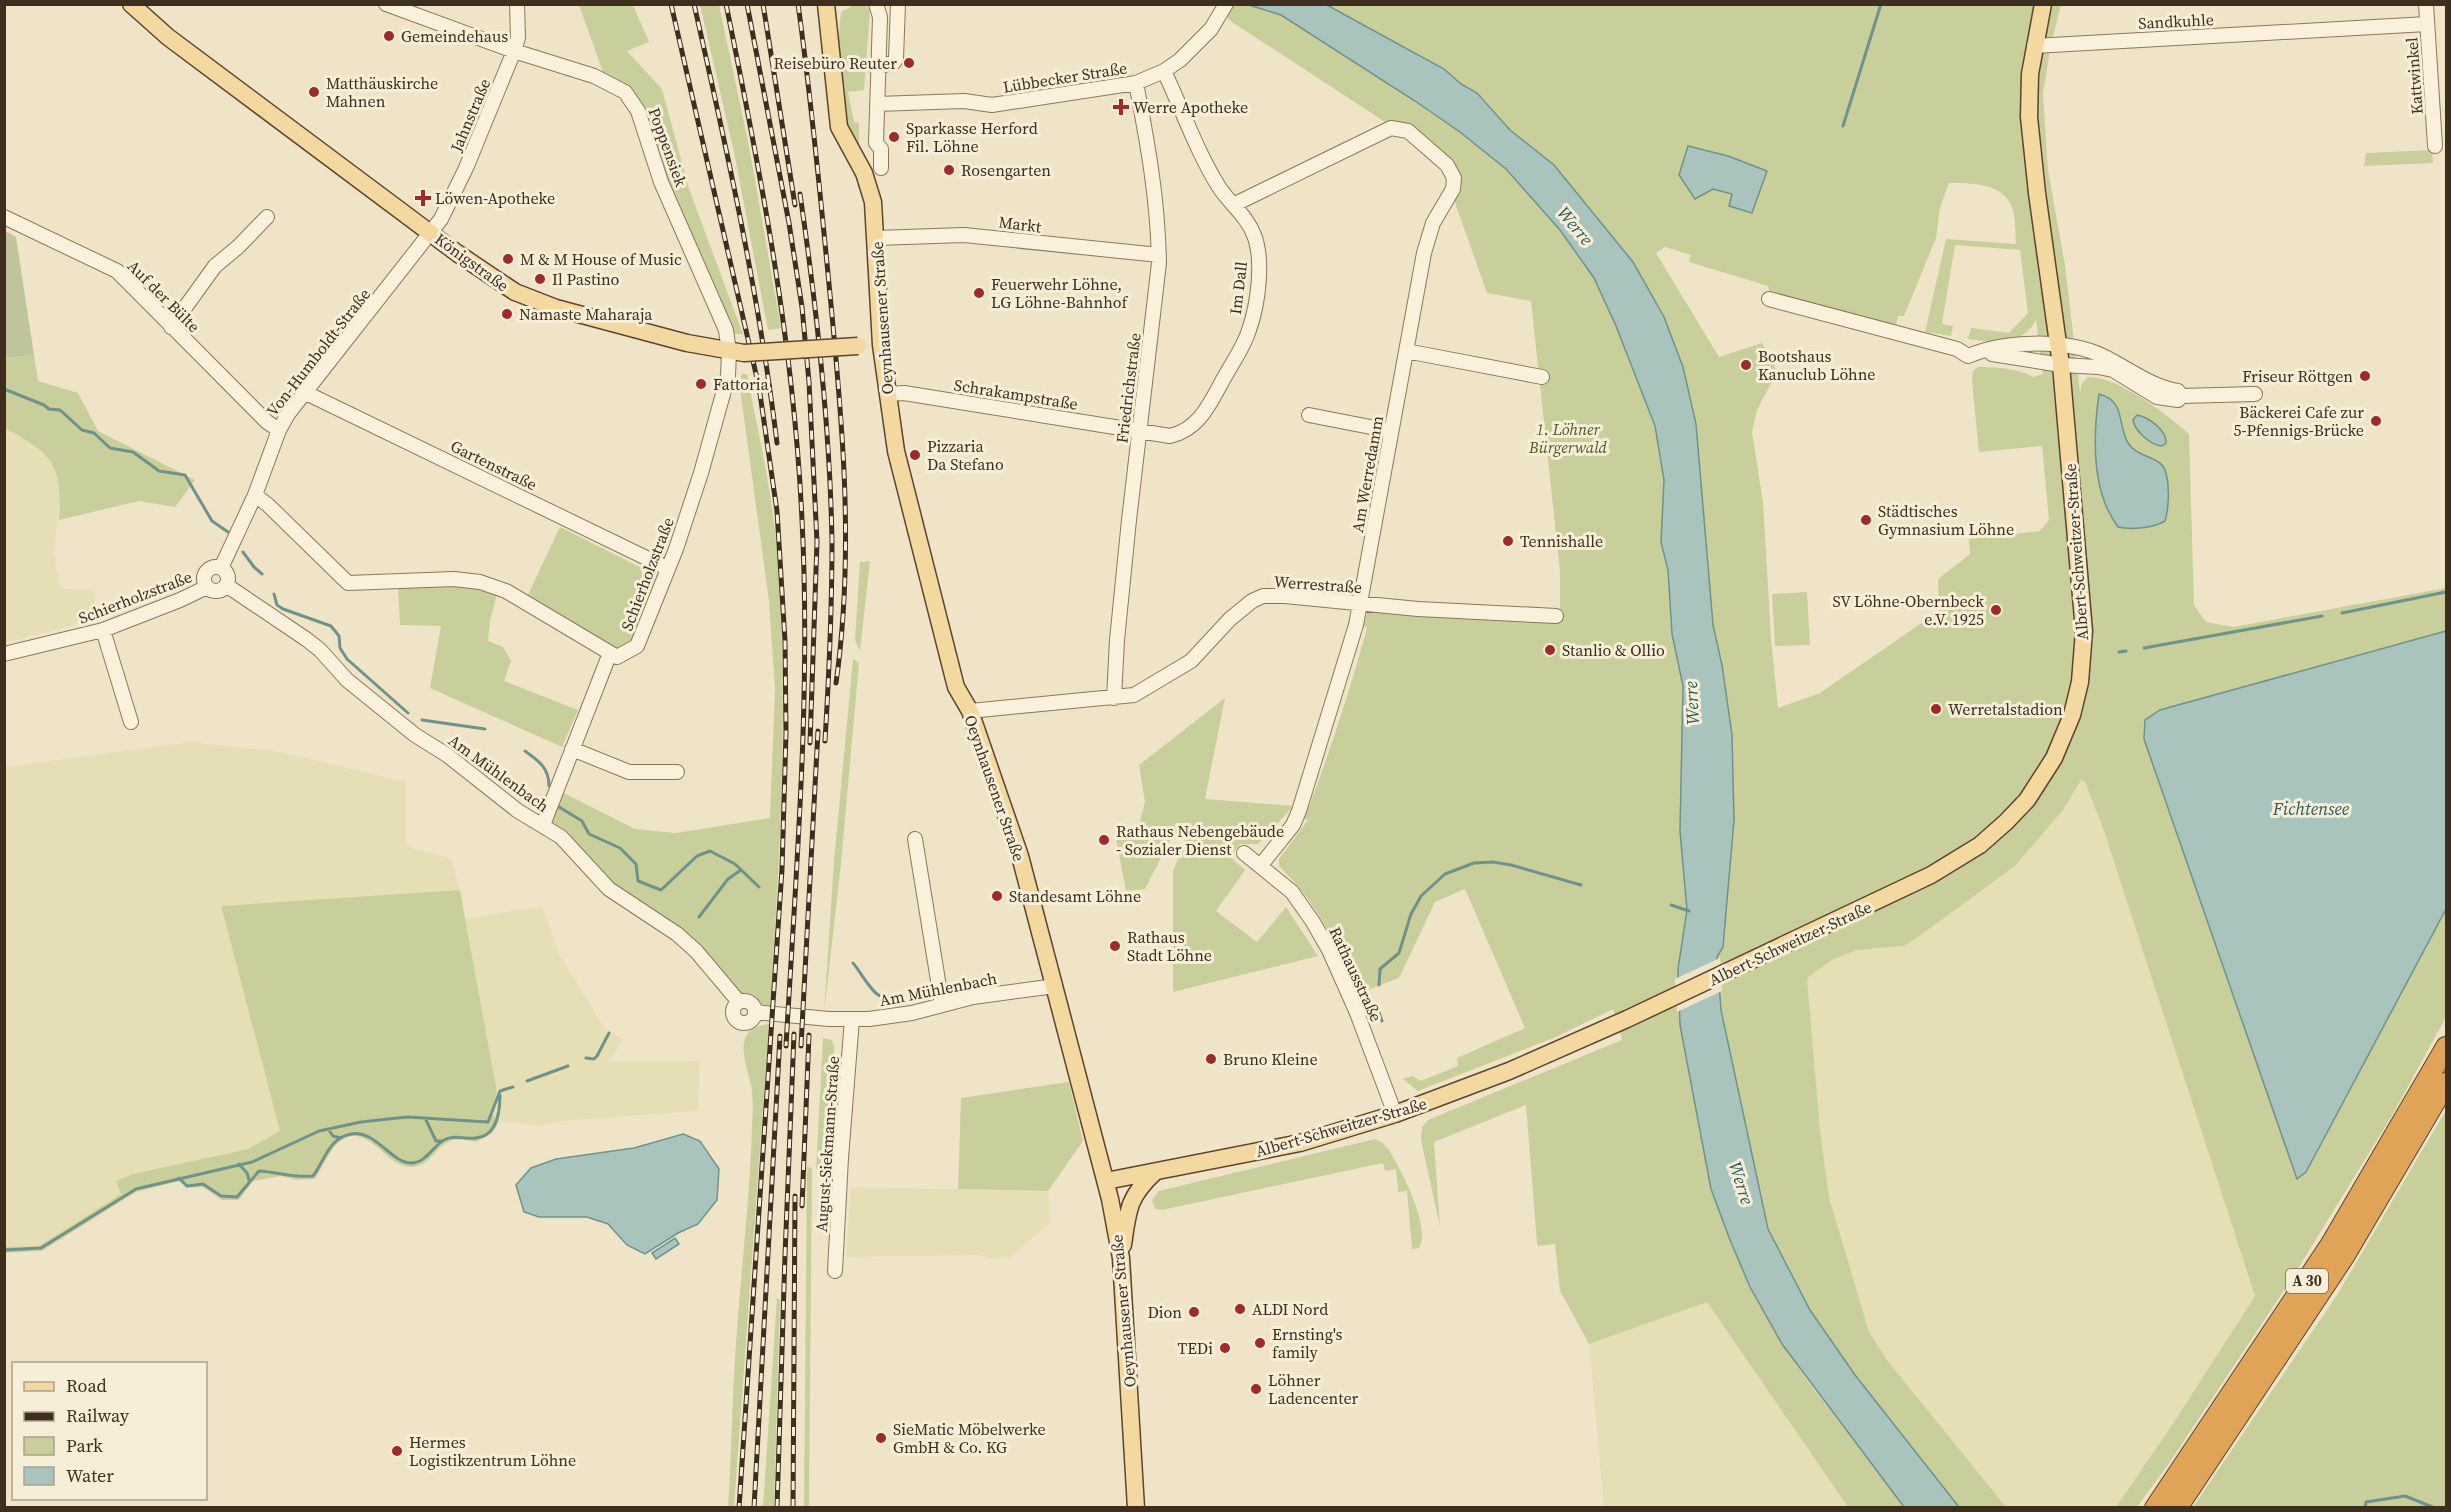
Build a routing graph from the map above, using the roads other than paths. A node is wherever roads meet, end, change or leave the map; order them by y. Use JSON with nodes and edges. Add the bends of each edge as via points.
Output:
{"nodes":[{"id":1,"x":131,"y":4,"type":"edge"},
{"id":2,"x":386,"y":4,"type":"edge"},
{"id":3,"x":517,"y":4,"type":"edge"},
{"id":4,"x":826,"y":4,"type":"edge"},
{"id":5,"x":876,"y":4,"type":"edge"},
{"id":6,"x":898,"y":4,"type":"edge"},
{"id":7,"x":2043,"y":4,"type":"edge"},
{"id":8,"x":2426,"y":4,"type":"edge"},
{"id":9,"x":1225,"y":7,"type":"edge"},
{"id":10,"x":2427,"y":24,"type":"junction"},
{"id":11,"x":2034,"y":46,"type":"junction"},
{"id":12,"x":514,"y":51,"type":"junction"},
{"id":13,"x":876,"y":68,"type":"junction"},
{"id":14,"x":1164,"y":71,"type":"junction"},
{"id":15,"x":1136,"y":83,"type":"junction"},
{"id":16,"x":878,"y":104,"type":"junction"},
{"id":17,"x":2434,"y":146,"type":"dead end"},
{"id":18,"x":881,"y":168,"type":"dead end"},
{"id":19,"x":1233,"y":205,"type":"junction"},
{"id":20,"x":4,"y":217,"type":"edge"},
{"id":21,"x":267,"y":217,"type":"dead end"},
{"id":22,"x":431,"y":232,"type":"junction"},
{"id":23,"x":876,"y":238,"type":"junction"},
{"id":24,"x":1159,"y":255,"type":"junction"},
{"id":25,"x":1769,"y":299,"type":"dead end"},
{"id":26,"x":171,"y":327,"type":"junction"},
{"id":27,"x":2058,"y":343,"type":"junction"},
{"id":28,"x":881,"y":345,"type":"junction"},
{"id":29,"x":1407,"y":351,"type":"junction"},
{"id":30,"x":737,"y":352,"type":"junction"},
{"id":31,"x":1978,"y":352,"type":"junction"},
{"id":32,"x":2061,"y":365,"type":"junction"},
{"id":33,"x":1542,"y":377,"type":"dead end"},
{"id":34,"x":306,"y":393,"type":"junction"},
{"id":35,"x":887,"y":394,"type":"junction"},
{"id":36,"x":2255,"y":394,"type":"dead end"},
{"id":37,"x":2181,"y":396,"type":"junction"},
{"id":38,"x":1309,"y":415,"type":"dead end"},
{"id":39,"x":279,"y":430,"type":"junction"},
{"id":40,"x":1141,"y":430,"type":"junction"},
{"id":41,"x":1391,"y":431,"type":"junction"},
{"id":42,"x":255,"y":495,"type":"junction"},
{"id":43,"x":221,"y":568,"type":"junction"},
{"id":44,"x":667,"y":568,"type":"junction"},
{"id":45,"x":226,"y":585,"type":"junction"},
{"id":46,"x":207,"y":587,"type":"junction"},
{"id":47,"x":1361,"y":603,"type":"junction"},
{"id":48,"x":1556,"y":616,"type":"dead end"},
{"id":49,"x":103,"y":630,"type":"junction"},
{"id":50,"x":610,"y":653,"type":"junction"},
{"id":51,"x":4,"y":654,"type":"edge"},
{"id":52,"x":1114,"y":698,"type":"junction"},
{"id":53,"x":970,"y":711,"type":"junction"},
{"id":54,"x":131,"y":722,"type":"dead end"},
{"id":55,"x":572,"y":749,"type":"junction"},
{"id":56,"x":677,"y":772,"type":"dead end"},
{"id":57,"x":543,"y":825,"type":"junction"},
{"id":58,"x":915,"y":839,"type":"dead end"},
{"id":59,"x":1244,"y":853,"type":"dead end"},
{"id":60,"x":1261,"y":865,"type":"junction"},
{"id":61,"x":1055,"y":986,"type":"junction"},
{"id":62,"x":942,"y":1005,"type":"junction"},
{"id":63,"x":852,"y":1019,"type":"junction"},
{"id":64,"x":2446,"y":1047,"type":"edge"},
{"id":65,"x":2446,"y":1083,"type":"edge"},
{"id":66,"x":1395,"y":1114,"type":"junction"},
{"id":67,"x":1155,"y":1172,"type":"junction"},
{"id":68,"x":1106,"y":1181,"type":"junction"},
{"id":69,"x":1121,"y":1258,"type":"junction"},
{"id":70,"x":835,"y":1271,"type":"dead end"},
{"id":71,"x":1136,"y":1508,"type":"edge"},
{"id":72,"x":2155,"y":1508,"type":"edge"},
{"id":73,"x":2177,"y":1508,"type":"edge"}],
"edges":[{"from":1,"to":22,"type":"main road","name":"Königstraße","via":[[168,37]]},
{"from":2,"to":12,"type":"street","name":"Poppensiek"},
{"from":3,"to":12,"type":"street","name":"Jahnstraße","via":[[518,38]]},
{"from":4,"to":23,"type":"main road","name":"Oeynhausener Straße","via":[[839,128],[870,186]]},
{"from":5,"to":13,"type":"street","via":[[880,17]]},
{"from":6,"to":13,"type":"street","via":[[896,59]]},
{"from":7,"to":11,"type":"main road","name":"Albert-Schweitzer-Straße"},
{"from":8,"to":10,"type":"street","name":"Kattwinkel"},
{"from":9,"to":14,"type":"street","name":"Lübbecker Straße","via":[[1211,29]]},
{"from":10,"to":11,"type":"street","name":"Sandkuhle"},
{"from":10,"to":17,"type":"street","name":"Kattwinkel"},
{"from":11,"to":27,"type":"main road","name":"Albert-Schweitzer-Straße","via":[[2029,95],[2031,139]]},
{"from":12,"to":22,"type":"street","name":"Jahnstraße","via":[[466,168]]},
{"from":12,"to":30,"type":"street","name":"Poppensiek","via":[[594,75],[625,92],[638,111],[662,182]]},
{"from":13,"to":16,"type":"street"},
{"from":14,"to":15,"type":"street","name":"Lübbecker Straße"},
{"from":14,"to":19,"type":"street","name":"Im Dall","via":[[1219,188]]},
{"from":15,"to":16,"type":"street","name":"Lübbecker Straße","via":[[992,105],[964,101]]},
{"from":15,"to":24,"type":"street","name":"Friedrichstraße","via":[[1154,177]]},
{"from":16,"to":18,"type":"street","via":[[876,143],[881,149]]},
{"from":19,"to":29,"type":"street","name":"Am Werredamm","via":[[1391,128],[1408,131],[1447,165],[1454,178],[1453,189],[1433,224],[1424,253]]},
{"from":19,"to":40,"type":"street","name":"Im Dall","via":[[1255,235],[1259,254],[1249,331],[1197,422],[1170,436]]},
{"from":20,"to":26,"type":"street","name":"Auf der Bülte","via":[[117,271]]},
{"from":21,"to":26,"type":"street","via":[[215,266]]},
{"from":22,"to":30,"type":"main road","name":"Königstraße","via":[[515,292],[556,308],[687,344]]},
{"from":22,"to":34,"type":"street","name":"Von-Humboldt-Straße"},
{"from":23,"to":24,"type":"street","name":"Markt","via":[[972,236]]},
{"from":23,"to":28,"type":"main road","name":"Oeynhausener Straße"},
{"from":24,"to":40,"type":"street","name":"Friedrichstraße"},
{"from":25,"to":31,"type":"street","via":[[1957,349],[1968,356]]},
{"from":26,"to":39,"type":"street","name":"Auf der Bülte"},
{"from":27,"to":31,"type":"street"},
{"from":27,"to":32,"type":"main road","name":"Albert-Schweitzer-Straße"},
{"from":27,"to":37,"type":"street","via":[[2102,356]]},
{"from":28,"to":30,"type":"main road","name":"Königstraße","bridge":true},
{"from":28,"to":35,"type":"main road","name":"Oeynhausener Straße"},
{"from":29,"to":33,"type":"street"},
{"from":29,"to":41,"type":"street","name":"Am Werredamm"},
{"from":30,"to":44,"type":"street","name":"Schierholzstraße","via":[[701,473]]},
{"from":31,"to":32,"type":"street"},
{"from":32,"to":37,"type":"street","via":[[2113,370],[2157,397],[2178,400]]},
{"from":32,"to":66,"type":"main road","name":"Albert-Schweitzer-Straße","via":[[2084,631],[2080,682],[2072,715],[2061,744],[2027,800],[1961,858],[1886,898],[1509,1071]]},
{"from":34,"to":39,"type":"street","name":"Von-Humboldt-Straße"},
{"from":34,"to":44,"type":"street","name":"Gartenstraße"},
{"from":35,"to":40,"type":"street","name":"Schrakampstraße","via":[[904,393]]},
{"from":35,"to":53,"type":"main road","name":"Oeynhausener Straße","via":[[896,451],[956,687]]},
{"from":36,"to":37,"type":"street"},
{"from":38,"to":41,"type":"street"},
{"from":39,"to":42,"type":"street","name":"Von-Humboldt-Straße"},
{"from":40,"to":52,"type":"street","name":"Friedrichstraße"},
{"from":41,"to":47,"type":"street","name":"Am Werredamm"},
{"from":42,"to":43,"type":"street","name":"Von-Humboldt-Straße"},
{"from":42,"to":50,"type":"street","via":[[348,583],[454,579],[480,582],[506,591]]},
{"from":43,"to":45,"type":"street","via":[[226,574]]},
{"from":43,"to":46,"type":"street","via":[[212,568],[205,574]]},
{"from":44,"to":50,"type":"street","name":"Schierholzstraße","via":[[637,646],[617,657]]},
{"from":45,"to":46,"type":"street","via":[[219,591]]},
{"from":45,"to":57,"type":"street","name":"Am Mühlenbach","via":[[306,639],[415,735]]},
{"from":46,"to":49,"type":"street","name":"Schierholzstraße"},
{"from":47,"to":48,"type":"street","name":"Werrestraße"},
{"from":47,"to":52,"type":"street","name":"Werrestraße","via":[[1263,596],[1241,608],[1191,662],[1145,690]]},
{"from":47,"to":60,"type":"street","via":[[1299,811],[1293,825]]},
{"from":49,"to":51,"type":"street","name":"Schierholzstraße"},
{"from":49,"to":54,"type":"street"},
{"from":50,"to":55,"type":"street"},
{"from":52,"to":53,"type":"street","name":"Werrestraße"},
{"from":53,"to":61,"type":"main road","name":"Oeynhausener Straße","via":[[1012,828]]},
{"from":55,"to":56,"type":"street","via":[[629,771]]},
{"from":55,"to":57,"type":"street"},
{"from":57,"to":63,"type":"street","name":"Am Mühlenbach","via":[[568,843],[609,889],[690,945],[739,1002],[733,1012],[740,1022],[750,1021],[755,1012]]},
{"from":58,"to":62,"type":"street"},
{"from":59,"to":60,"type":"street","name":"Rathausstraße"},
{"from":60,"to":66,"type":"street","name":"Rathausstraße","via":[[1292,892],[1329,950],[1369,1041]]},
{"from":61,"to":62,"type":"street","name":"Am Mühlenbach"},
{"from":61,"to":68,"type":"main road","name":"Oeynhausener Straße"},
{"from":62,"to":63,"type":"street","name":"Am Mühlenbach","via":[[912,1013]]},
{"from":63,"to":70,"type":"street","name":"August-Siekmann-Straße"},
{"from":64,"to":72,"type":"highway","number":"A 30","via":[[2331,1244]]},
{"from":65,"to":73,"type":"highway","number":"A 30","via":[[2345,1255]]},
{"from":66,"to":67,"type":"main road","name":"Albert-Schweitzer-Straße","via":[[1300,1143]]},
{"from":67,"to":68,"type":"main road","name":"Albert-Schweitzer-Straße"},
{"from":67,"to":69,"type":"main road","via":[[1132,1198]]},
{"from":68,"to":69,"type":"main road","name":"Oeynhausener Straße"},
{"from":69,"to":71,"type":"main road","name":"Oeynhausener Straße"}]}
